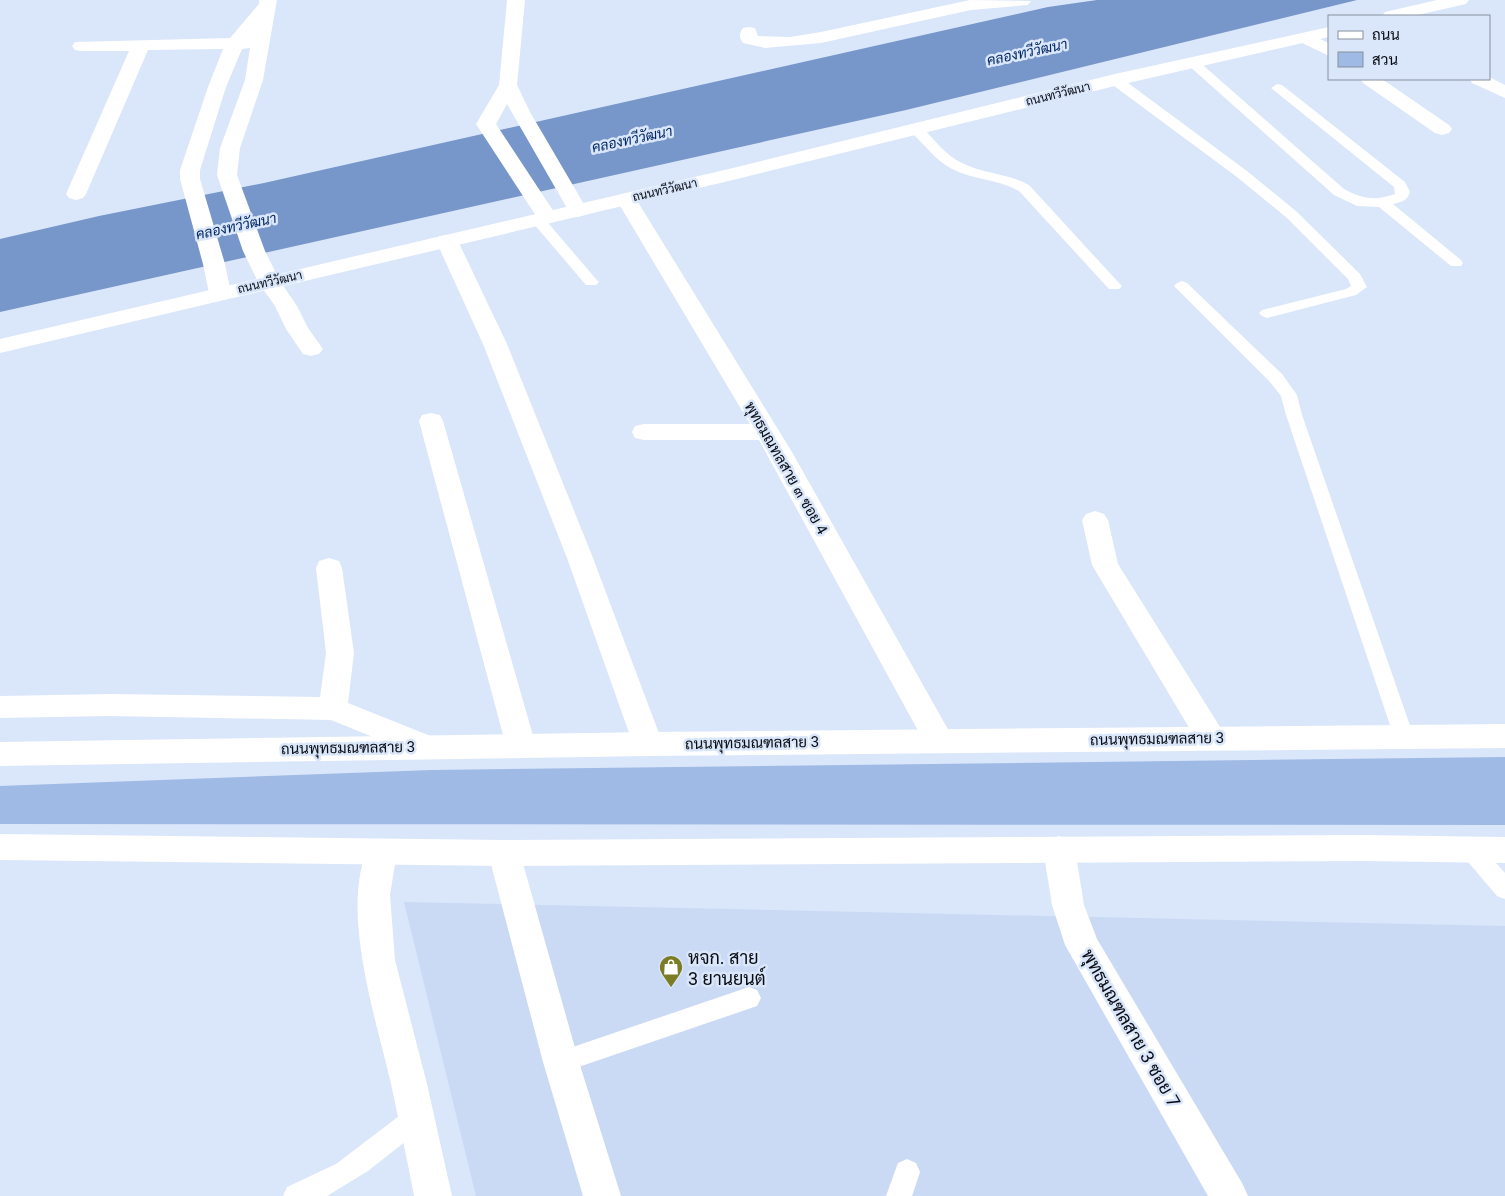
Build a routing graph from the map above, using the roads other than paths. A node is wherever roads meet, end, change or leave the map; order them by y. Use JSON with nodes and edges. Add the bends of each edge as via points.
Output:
{"nodes":[{"id":1,"x":516,"y":0,"type":"edge"},
{"id":2,"x":1460,"y":0,"type":"edge"},
{"id":3,"x":1022,"y":1,"type":"edge"},
{"id":4,"x":267,"y":3,"type":"edge"},
{"id":5,"x":1398,"y":15,"type":"edge"},
{"id":6,"x":749,"y":32,"type":"dead end"},
{"id":7,"x":1328,"y":32,"type":"edge"},
{"id":8,"x":1306,"y":38,"type":"junction"},
{"id":9,"x":235,"y":43,"type":"junction"},
{"id":10,"x":261,"y":43,"type":"junction"},
{"id":11,"x":141,"y":45,"type":"junction"},
{"id":12,"x":81,"y":46,"type":"dead end"},
{"id":13,"x":1328,"y":50,"type":"edge"},
{"id":14,"x":1192,"y":62,"type":"junction"},
{"id":15,"x":1115,"y":80,"type":"junction"},
{"id":16,"x":1371,"y":80,"type":"edge"},
{"id":17,"x":1481,"y":80,"type":"edge"},
{"id":18,"x":508,"y":85,"type":"junction"},
{"id":19,"x":1277,"y":88,"type":"dead end"},
{"id":20,"x":1505,"y":92,"type":"edge"},
{"id":21,"x":916,"y":129,"type":"junction"},
{"id":22,"x":1442,"y":129,"type":"dead end"},
{"id":23,"x":230,"y":148,"type":"junction"},
{"id":24,"x":196,"y":151,"type":"junction"},
{"id":25,"x":76,"y":194,"type":"dead end"},
{"id":26,"x":626,"y":199,"type":"junction"},
{"id":27,"x":1383,"y":203,"type":"junction"},
{"id":28,"x":578,"y":211,"type":"junction"},
{"id":29,"x":543,"y":219,"type":"junction"},
{"id":30,"x":447,"y":241,"type":"junction"},
{"id":31,"x":1456,"y":263,"type":"dead end"},
{"id":32,"x":269,"y":282,"type":"junction"},
{"id":33,"x":591,"y":282,"type":"dead end"},
{"id":34,"x":1114,"y":286,"type":"dead end"},
{"id":35,"x":1182,"y":286,"type":"dead end"},
{"id":36,"x":220,"y":293,"type":"junction"},
{"id":37,"x":1267,"y":313,"type":"dead end"},
{"id":38,"x":0,"y":346,"type":"edge"},
{"id":39,"x":311,"y":349,"type":"dead end"},
{"id":40,"x":431,"y":420,"type":"dead end"},
{"id":41,"x":644,"y":432,"type":"dead end"},
{"id":42,"x":767,"y":432,"type":"junction"},
{"id":43,"x":1095,"y":520,"type":"dead end"},
{"id":44,"x":329,"y":568,"type":"dead end"},
{"id":45,"x":0,"y":707,"type":"edge"},
{"id":46,"x":334,"y":709,"type":"junction"},
{"id":47,"x":1505,"y":736,"type":"edge"},
{"id":48,"x":1404,"y":737,"type":"junction"},
{"id":49,"x":1211,"y":738,"type":"junction"},
{"id":50,"x":939,"y":741,"type":"junction"},
{"id":51,"x":648,"y":744,"type":"junction"},
{"id":52,"x":521,"y":746,"type":"junction"},
{"id":53,"x":427,"y":747,"type":"junction"},
{"id":54,"x":0,"y":754,"type":"edge"},
{"id":55,"x":0,"y":847,"type":"edge"},
{"id":56,"x":1059,"y":849,"type":"junction"},
{"id":57,"x":1472,"y":850,"type":"junction"},
{"id":58,"x":1505,"y":850,"type":"edge"},
{"id":59,"x":381,"y":852,"type":"junction"},
{"id":60,"x":504,"y":853,"type":"junction"},
{"id":61,"x":1505,"y":889,"type":"edge"},
{"id":62,"x":749,"y":998,"type":"dead end"},
{"id":63,"x":561,"y":1062,"type":"junction"},
{"id":64,"x":416,"y":1118,"type":"junction"},
{"id":65,"x":907,"y":1172,"type":"dead end"},
{"id":66,"x":296,"y":1196,"type":"edge"},
{"id":67,"x":433,"y":1196,"type":"edge"},
{"id":68,"x":602,"y":1196,"type":"edge"},
{"id":69,"x":899,"y":1196,"type":"edge"},
{"id":70,"x":1229,"y":1196,"type":"edge"}],
"edges":[{"from":1,"to":18,"type":"street"},
{"from":2,"to":5,"type":"street"},
{"from":3,"to":6,"type":"street","via":[[971,5],[810,41],[766,44],[749,39]]},
{"from":4,"to":9,"type":"street"},
{"from":4,"to":10,"type":"street"},
{"from":7,"to":8,"type":"street","name":"ถนนทวีวัฒนา"},
{"from":8,"to":13,"type":"street"},
{"from":8,"to":14,"type":"street","name":"ถนนทวีวัฒนา"},
{"from":9,"to":10,"type":"street"},
{"from":9,"to":11,"type":"street"},
{"from":9,"to":24,"type":"street"},
{"from":10,"to":23,"type":"street","via":[[254,80]]},
{"from":11,"to":12,"type":"street"},
{"from":11,"to":25,"type":"street"},
{"from":14,"to":15,"type":"street","name":"ถนนทวีวัฒนา"},
{"from":14,"to":27,"type":"lane","via":[[1340,192],[1355,202]]},
{"from":15,"to":21,"type":"street","name":"ถนนทวีวัฒนา"},
{"from":15,"to":37,"type":"lane","via":[[1242,174],[1292,216],[1355,277],[1359,287]]},
{"from":16,"to":22,"type":"street"},
{"from":17,"to":20,"type":"street"},
{"from":18,"to":28,"type":"street","via":[[520,112]]},
{"from":18,"to":29,"type":"street","via":[[486,124],[534,198]]},
{"from":19,"to":27,"type":"lane","via":[[1400,185],[1401,197]]},
{"from":21,"to":26,"type":"street","name":"ถนนทวีวัฒนา"},
{"from":21,"to":34,"type":"lane","via":[[959,168],[1005,178],[1024,188]]},
{"from":23,"to":24,"type":"street"},
{"from":23,"to":32,"type":"street","via":[[227,176],[254,252]]},
{"from":24,"to":36,"type":"street","via":[[190,170],[193,188]]},
{"from":26,"to":28,"type":"street","name":"ถนนทวีวัฒนา"},
{"from":26,"to":42,"type":"street","name":"พุทธมณทลสาย ๓ ซอย 4"},
{"from":27,"to":31,"type":"lane"},
{"from":28,"to":29,"type":"street","name":"ถนนทวีวัฒนา"},
{"from":29,"to":30,"type":"street","name":"ถนนทวีวัฒนา"},
{"from":29,"to":33,"type":"lane"},
{"from":30,"to":32,"type":"street","name":"ถนนทวีวัฒนา"},
{"from":30,"to":51,"type":"street","via":[[495,344],[570,532]]},
{"from":32,"to":36,"type":"street","name":"ถนนทวีวัฒนา"},
{"from":32,"to":39,"type":"street"},
{"from":35,"to":48,"type":"lane","via":[[1276,378],[1289,395]]},
{"from":36,"to":38,"type":"street","name":"ถนนทวีวัฒนา"},
{"from":40,"to":52,"type":"street"},
{"from":41,"to":42,"type":"street"},
{"from":42,"to":50,"type":"street","name":"พุทธมณทลสาย ๓ ซอย 4"},
{"from":43,"to":49,"type":"street","via":[[1105,564]]},
{"from":44,"to":46,"type":"street","via":[[340,653]]},
{"from":45,"to":46,"type":"street","via":[[110,705]]},
{"from":46,"to":53,"type":"street"},
{"from":47,"to":48,"type":"street","name":"ถนนพุทธมณฑลสาย 3"},
{"from":48,"to":49,"type":"street","name":"ถนนพุทธมณฑลสาย 3"},
{"from":49,"to":50,"type":"street","name":"ถนนพุทธมณฑลสาย 3"},
{"from":50,"to":51,"type":"street","name":"ถนนพุทธมณฑลสาย 3"},
{"from":51,"to":52,"type":"street","name":"ถนนพุทธมณฑลสาย 3"},
{"from":52,"to":53,"type":"street","name":"ถนนพุทธมณฑลสาย 3"},
{"from":53,"to":54,"type":"street","name":"ถนนพุทธมณฑลสาย 3"},
{"from":55,"to":59,"type":"street"},
{"from":56,"to":57,"type":"street"},
{"from":56,"to":60,"type":"street"},
{"from":56,"to":70,"type":"street","name":"พุทธมณฑลสาย 3 ซอย 7","via":[[1068,905],[1082,945]]},
{"from":57,"to":58,"type":"street"},
{"from":57,"to":61,"type":"lane"},
{"from":59,"to":60,"type":"street"},
{"from":59,"to":64,"type":"street","via":[[374,895],[378,960]]},
{"from":60,"to":63,"type":"street"},
{"from":62,"to":63,"type":"lane"},
{"from":63,"to":68,"type":"street"},
{"from":64,"to":66,"type":"lane","via":[[354,1168],[315,1190]]},
{"from":64,"to":67,"type":"street"},
{"from":65,"to":69,"type":"lane"}]}
